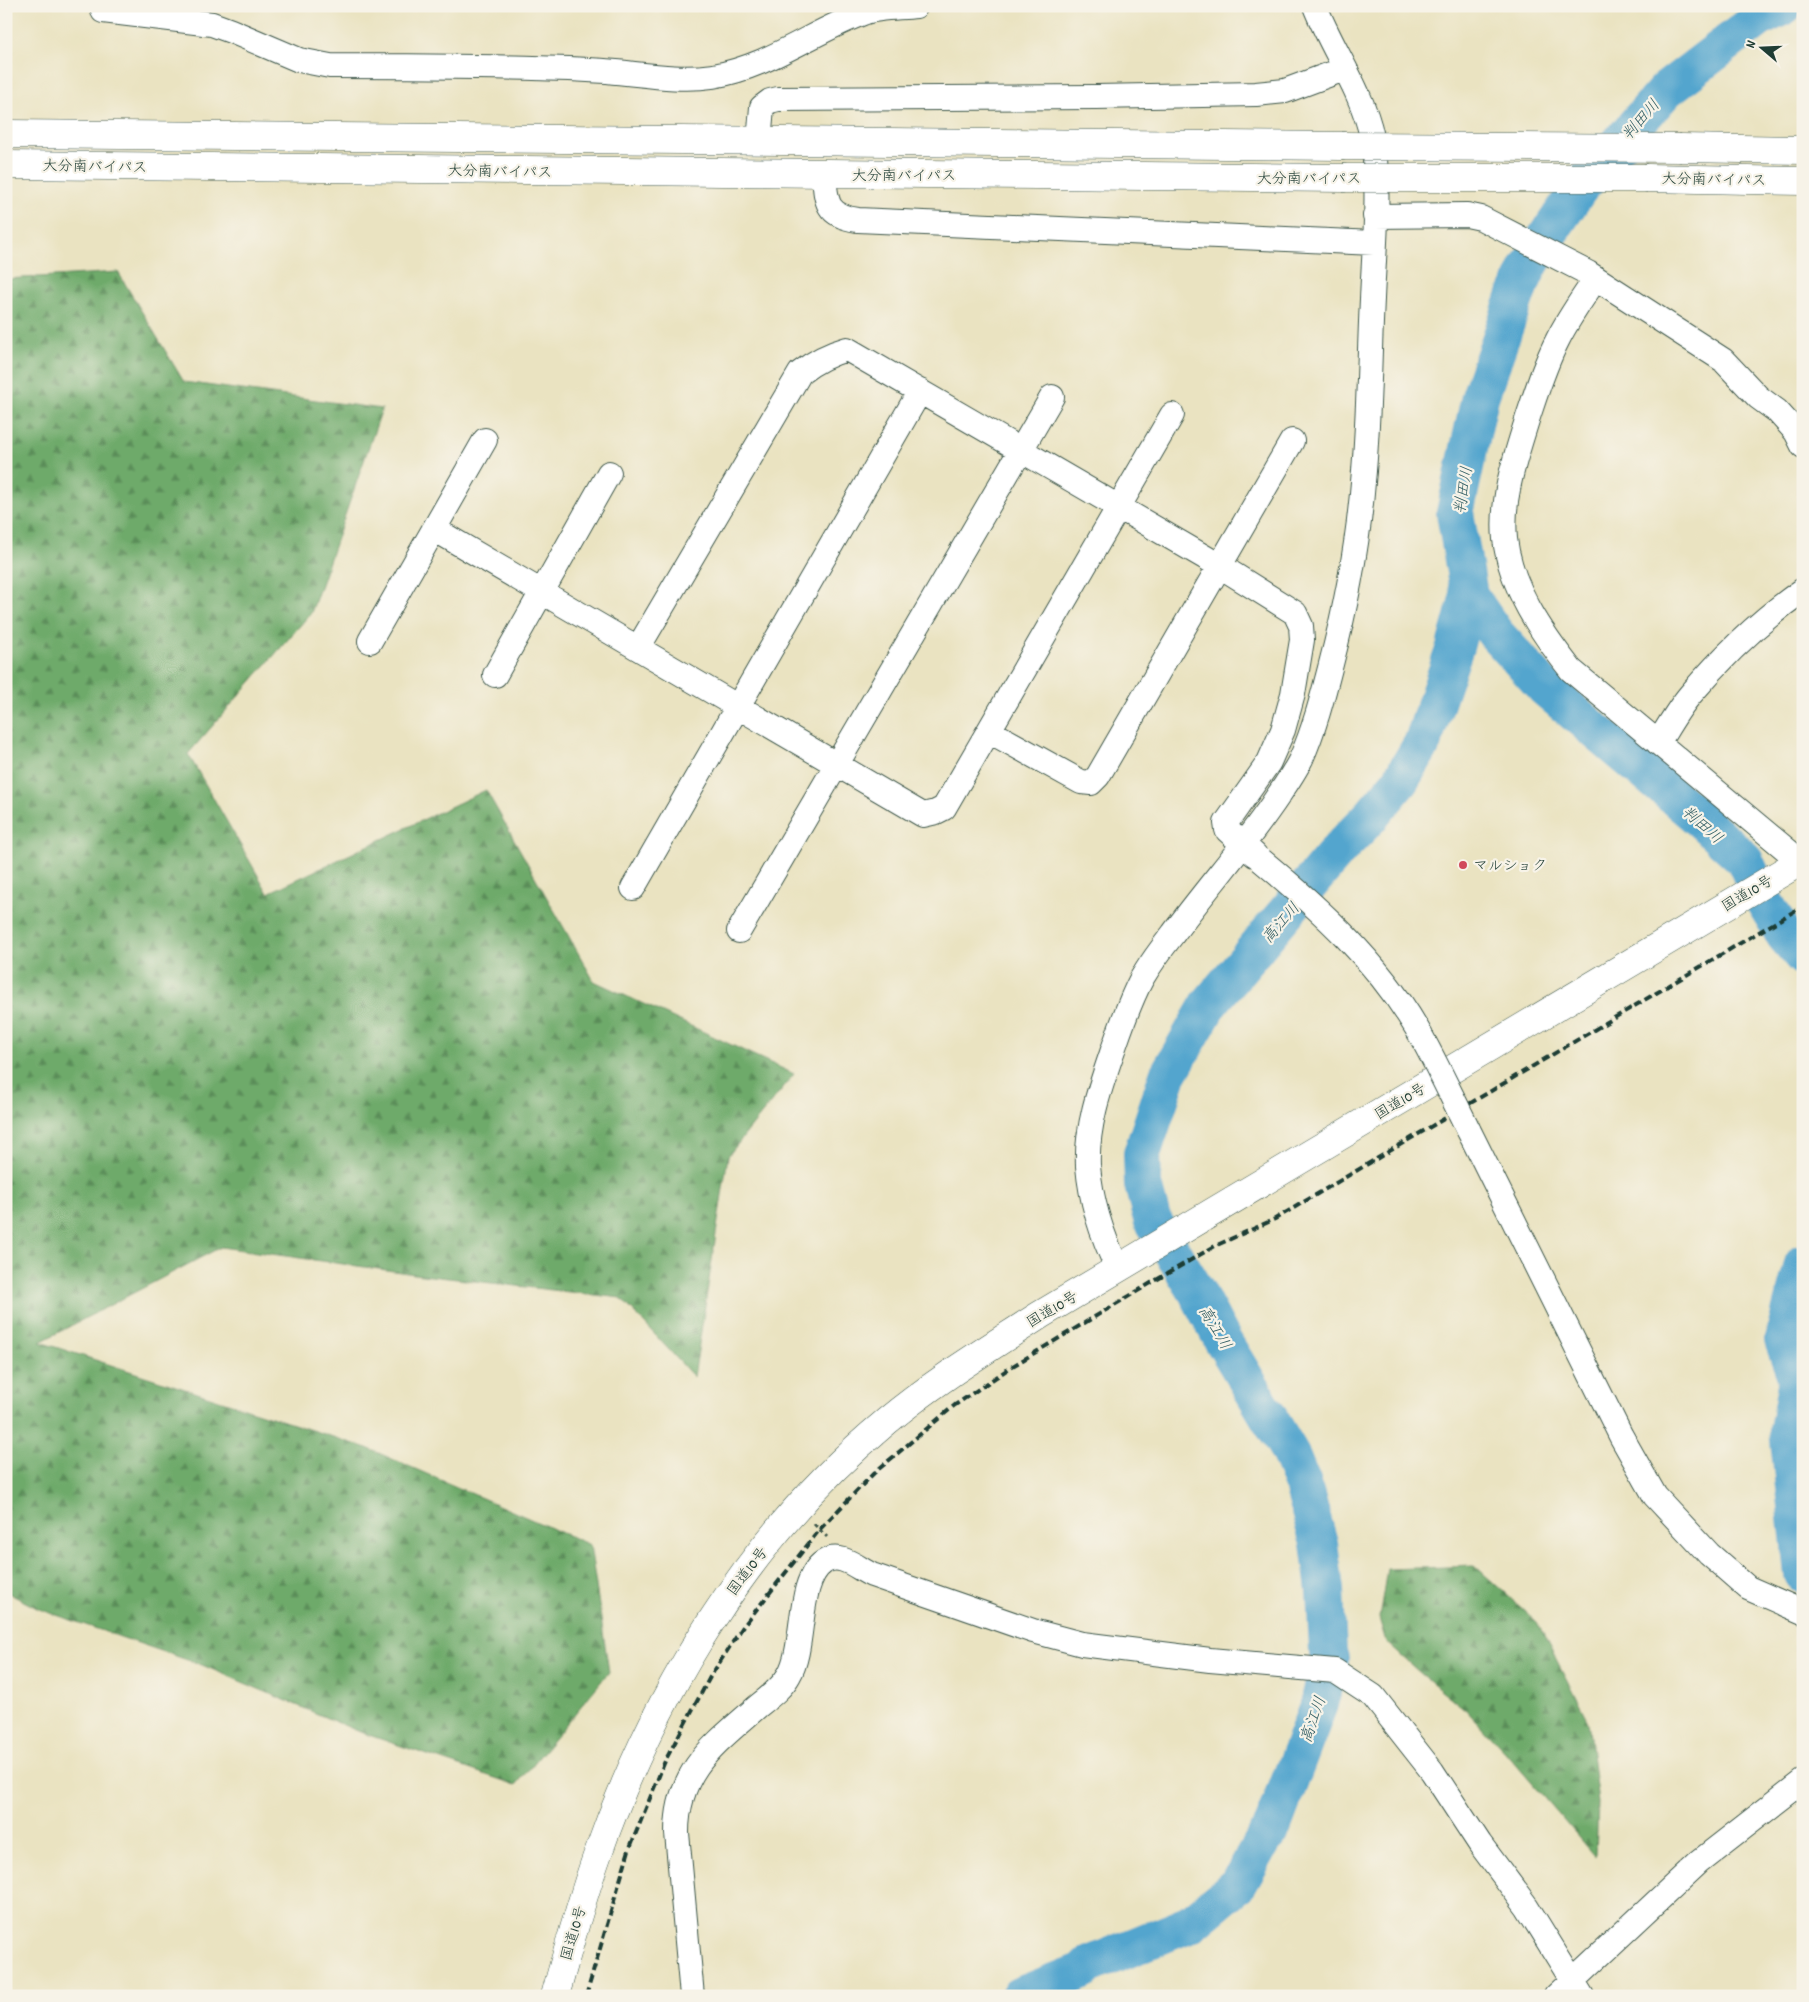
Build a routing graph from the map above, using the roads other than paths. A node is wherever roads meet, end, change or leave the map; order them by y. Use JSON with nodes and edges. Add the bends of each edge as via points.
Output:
{"nodes":[{"id":1,"x":916,"y":6,"type":"edge"},
{"id":2,"x":1315,"y":6,"type":"edge"},
{"id":3,"x":103,"y":10,"type":"dead end"},
{"id":4,"x":1344,"y":69,"type":"junction"},
{"id":5,"x":6,"y":134,"type":"edge"},
{"id":6,"x":759,"y":142,"type":"junction"},
{"id":7,"x":1803,"y":150,"type":"edge"},
{"id":8,"x":6,"y":166,"type":"edge"},
{"id":9,"x":824,"y":174,"type":"junction"},
{"id":10,"x":1803,"y":181,"type":"edge"},
{"id":11,"x":1375,"y":216,"type":"junction"},
{"id":12,"x":1374,"y":243,"type":"junction"},
{"id":13,"x":1592,"y":275,"type":"junction"},
{"id":14,"x":920,"y":391,"type":"junction"},
{"id":15,"x":1052,"y":396,"type":"dead end"},
{"id":16,"x":1172,"y":415,"type":"dead end"},
{"id":17,"x":485,"y":440,"type":"dead end"},
{"id":18,"x":1292,"y":441,"type":"dead end"},
{"id":19,"x":1803,"y":446,"type":"edge"},
{"id":20,"x":1021,"y":451,"type":"junction"},
{"id":21,"x":609,"y":473,"type":"dead end"},
{"id":22,"x":1119,"y":507,"type":"junction"},
{"id":23,"x":434,"y":529,"type":"junction"},
{"id":24,"x":1220,"y":566,"type":"junction"},
{"id":25,"x":1803,"y":590,"type":"edge"},
{"id":26,"x":542,"y":592,"type":"junction"},
{"id":27,"x":370,"y":641,"type":"dead end"},
{"id":28,"x":638,"y":648,"type":"junction"},
{"id":29,"x":495,"y":675,"type":"dead end"},
{"id":30,"x":737,"y":706,"type":"junction"},
{"id":31,"x":989,"y":731,"type":"junction"},
{"id":32,"x":1658,"y":743,"type":"junction"},
{"id":33,"x":837,"y":765,"type":"junction"},
{"id":34,"x":1253,"y":852,"type":"junction"},
{"id":35,"x":1799,"y":864,"type":"edge"},
{"id":36,"x":633,"y":888,"type":"dead end"},
{"id":37,"x":739,"y":931,"type":"dead end"},
{"id":38,"x":1118,"y":1269,"type":"junction"},
{"id":39,"x":1803,"y":1612,"type":"edge"},
{"id":40,"x":1803,"y":1781,"type":"edge"},
{"id":41,"x":1569,"y":1992,"type":"edge"},
{"id":42,"x":555,"y":1996,"type":"edge"},
{"id":43,"x":692,"y":1996,"type":"edge"}],
"edges":[{"from":1,"to":3,"type":"street","via":[[866,12],[794,48],[736,71],[690,77],[524,67],[330,66],[299,60],[212,24]]},
{"from":2,"to":4,"type":"street"},
{"from":4,"to":6,"type":"street","via":[[1285,91],[1256,94],[778,99],[762,107]]},
{"from":4,"to":11,"type":"street","via":[[1360,99],[1372,137],[1376,171]]},
{"from":5,"to":6,"type":"highway","name":"大分南バイパス"},
{"from":6,"to":7,"type":"highway","name":"大分南バイパス","bridge":true},
{"from":8,"to":9,"type":"highway","name":"大分南バイパス"},
{"from":9,"to":10,"type":"highway","name":"大分南バイパス","bridge":true},
{"from":9,"to":12,"type":"street","via":[[826,197],[835,213],[858,220]]},
{"from":11,"to":12,"type":"street"},
{"from":11,"to":13,"type":"street","via":[[1467,215],[1481,218]]},
{"from":12,"to":34,"type":"street","via":[[1363,481],[1347,599],[1322,698],[1301,759]]},
{"from":13,"to":19,"type":"street","via":[[1723,360],[1758,397],[1777,411],[1796,432]]},
{"from":13,"to":32,"type":"street","via":[[1540,379],[1513,464],[1505,503],[1505,539],[1512,572],[1546,638],[1571,670]]},
{"from":14,"to":20,"type":"street"},
{"from":14,"to":28,"type":"street","via":[[847,349],[830,353],[800,373]]},
{"from":14,"to":30,"type":"street"},
{"from":15,"to":20,"type":"street"},
{"from":16,"to":22,"type":"street"},
{"from":17,"to":23,"type":"street"},
{"from":18,"to":24,"type":"street"},
{"from":20,"to":22,"type":"street"},
{"from":20,"to":33,"type":"street"},
{"from":21,"to":26,"type":"street"},
{"from":22,"to":24,"type":"street"},
{"from":22,"to":31,"type":"street"},
{"from":23,"to":26,"type":"street"},
{"from":23,"to":27,"type":"street"},
{"from":24,"to":31,"type":"street","via":[[1091,783],[1081,782]]},
{"from":24,"to":34,"type":"street","via":[[1288,608],[1299,619],[1302,634],[1293,694],[1277,746],[1226,823],[1227,830]]},
{"from":25,"to":32,"type":"street","via":[[1773,611],[1689,696]]},
{"from":26,"to":28,"type":"street"},
{"from":26,"to":29,"type":"street"},
{"from":28,"to":30,"type":"street"},
{"from":30,"to":33,"type":"street"},
{"from":30,"to":36,"type":"street"},
{"from":31,"to":33,"type":"street","via":[[944,808],[923,815]]},
{"from":32,"to":35,"type":"street"},
{"from":33,"to":37,"type":"street"},
{"from":34,"to":38,"type":"street","via":[[1174,932],[1141,980],[1123,1021],[1097,1101],[1088,1142],[1088,1168],[1101,1231]]},
{"from":34,"to":39,"type":"street","bridge":true,"via":[[1331,921],[1361,953],[1415,1026],[1621,1436],[1655,1496],[1709,1554],[1748,1588]]},
{"from":35,"to":38,"type":"highway","name":"国道10号"},
{"from":38,"to":42,"type":"highway","name":"国道10号","via":[[1026,1324],[918,1396],[860,1444],[782,1525],[729,1595],[652,1724],[595,1860]]},
{"from":40,"to":41,"type":"street","via":[[1699,1862]]},
{"from":41,"to":43,"type":"street","via":[[1527,1907],[1432,1771],[1373,1696],[1342,1675],[1335,1671],[1100,1648],[1068,1641],[872,1575],[838,1558],[824,1562],[812,1577],[789,1676],[708,1750],[689,1778],[681,1799],[677,1833]]}]}
